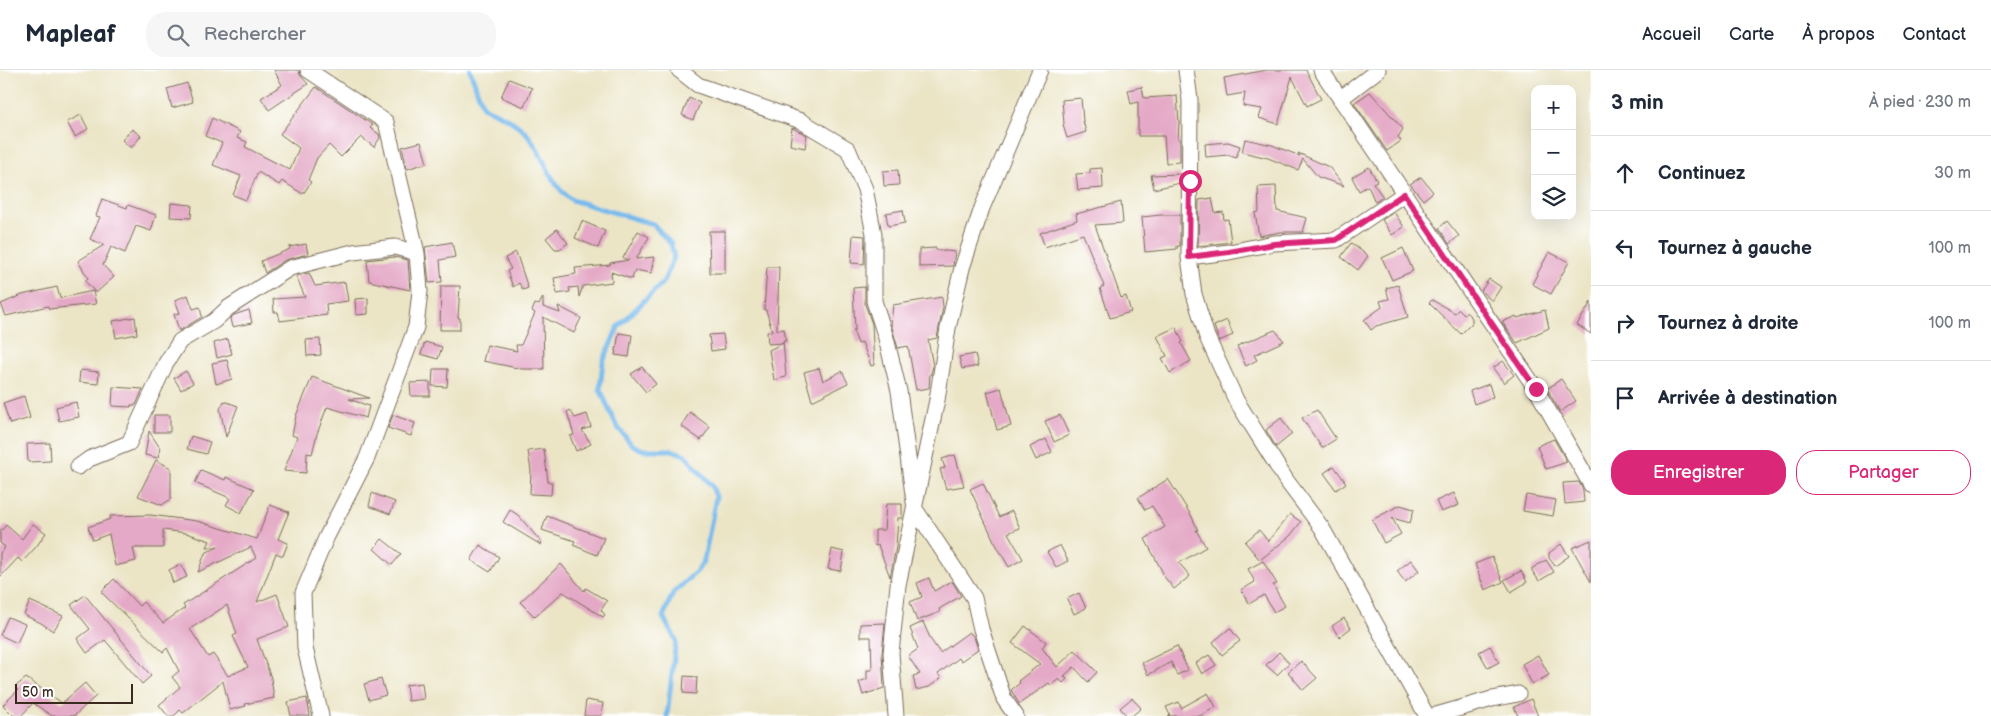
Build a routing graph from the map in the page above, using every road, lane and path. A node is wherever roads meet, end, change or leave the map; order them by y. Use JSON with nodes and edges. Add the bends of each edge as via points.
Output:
{"nodes":[{"id":1,"x":308,"y":70,"type":"edge"},
{"id":2,"x":679,"y":70,"type":"edge"},
{"id":3,"x":1040,"y":70,"type":"edge"},
{"id":4,"x":1186,"y":70,"type":"edge"},
{"id":5,"x":1321,"y":70,"type":"edge"},
{"id":6,"x":1378,"y":70,"type":"edge"},
{"id":7,"x":1340,"y":99,"type":"junction"},
{"id":8,"x":1404,"y":194,"type":"junction"},
{"id":9,"x":417,"y":253,"type":"junction"},
{"id":10,"x":1189,"y":257,"type":"junction"},
{"id":11,"x":78,"y":467,"type":"dead end"},
{"id":12,"x":1591,"y":485,"type":"edge"},
{"id":13,"x":915,"y":509,"type":"junction"},
{"id":14,"x":1518,"y":694,"type":"dead end"},
{"id":15,"x":320,"y":716,"type":"edge"},
{"id":16,"x":896,"y":716,"type":"edge"},
{"id":17,"x":1016,"y":716,"type":"edge"},
{"id":18,"x":1427,"y":716,"type":"edge"},
{"id":19,"x":1433,"y":716,"type":"edge"}],
"edges":[{"from":1,"to":9,"type":"street","via":[[386,122]]},
{"from":2,"to":13,"type":"street","via":[[698,85],[801,121],[848,149],[865,189],[874,234],[874,300],[899,391]]},
{"from":3,"to":13,"type":"street","via":[[982,208],[962,268]]},
{"from":4,"to":10,"type":"street","via":[[1190,100]]},
{"from":5,"to":7,"type":"street"},
{"from":6,"to":7,"type":"street"},
{"from":7,"to":8,"type":"street"},
{"from":8,"to":10,"type":"street","via":[[1336,240],[1274,244]]},
{"from":8,"to":12,"type":"street","via":[[1536,389]]},
{"from":9,"to":11,"type":"street","via":[[395,247],[353,252],[290,268],[180,341],[166,362],[129,443],[89,459]]},
{"from":9,"to":15,"type":"street","via":[[420,291],[416,327],[368,458],[326,538],[303,593],[305,648]]},
{"from":10,"to":18,"type":"street","via":[[1194,294],[1207,337],[1236,400],[1286,480],[1322,528]]},
{"from":13,"to":16,"type":"street","via":[[898,586],[891,653]]},
{"from":13,"to":17,"type":"street","via":[[974,598],[1004,699]]},
{"from":14,"to":19,"type":"street"}]}
